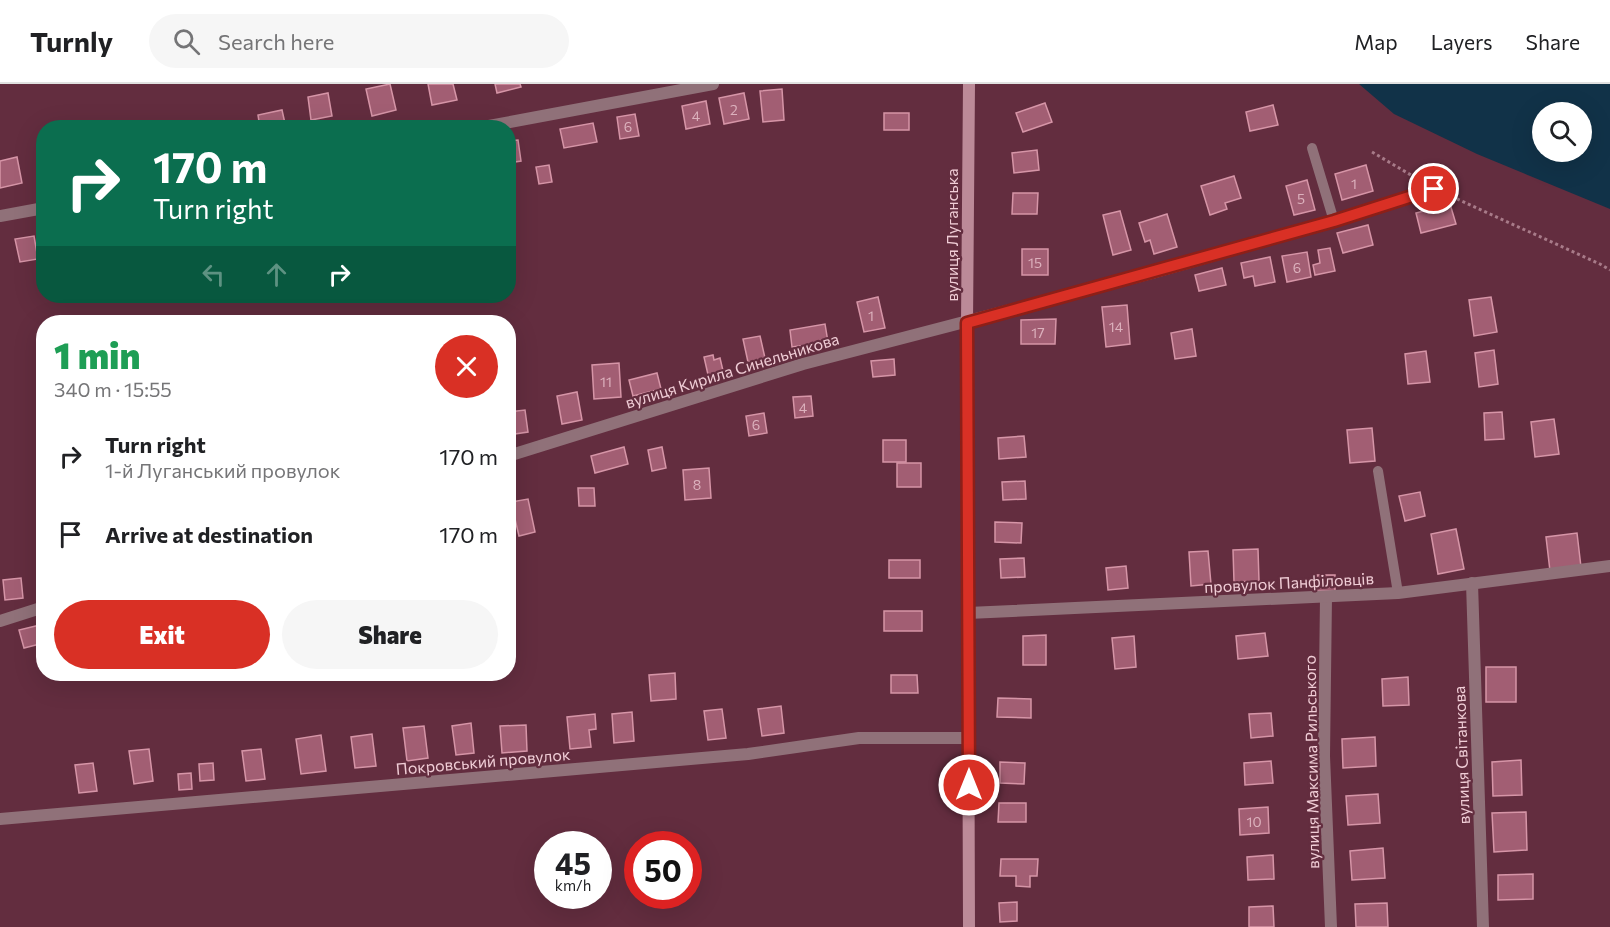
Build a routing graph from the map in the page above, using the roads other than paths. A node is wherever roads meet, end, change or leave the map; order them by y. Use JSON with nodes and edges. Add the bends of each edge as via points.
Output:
{"nodes":[{"id":1,"x":713,"y":84,"type":"edge"},
{"id":2,"x":969,"y":84,"type":"edge"},
{"id":3,"x":516,"y":121,"type":"edge"},
{"id":4,"x":1312,"y":148,"type":"dead end"},
{"id":5,"x":1434,"y":189,"type":"road end"},
{"id":6,"x":36,"y":209,"type":"edge"},
{"id":7,"x":0,"y":216,"type":"edge"},
{"id":8,"x":1334,"y":221,"type":"junction"},
{"id":9,"x":967,"y":323,"type":"junction"},
{"id":10,"x":516,"y":454,"type":"edge"},
{"id":11,"x":1378,"y":471,"type":"dead end"},
{"id":12,"x":1610,"y":566,"type":"edge"},
{"id":13,"x":1472,"y":583,"type":"junction"},
{"id":14,"x":1398,"y":593,"type":"junction"},
{"id":15,"x":1326,"y":597,"type":"junction"},
{"id":16,"x":36,"y":609,"type":"edge"},
{"id":17,"x":968,"y":613,"type":"junction"},
{"id":18,"x":0,"y":621,"type":"edge"},
{"id":19,"x":969,"y":738,"type":"junction"},
{"id":20,"x":0,"y":819,"type":"edge"},
{"id":21,"x":969,"y":927,"type":"edge"},
{"id":22,"x":1331,"y":927,"type":"edge"},
{"id":23,"x":1483,"y":927,"type":"edge"}],
"edges":[{"from":1,"to":3,"type":"street"},
{"from":2,"to":9,"type":"main road","name":"вулиця Луганська"},
{"from":4,"to":8,"type":"lane"},
{"from":5,"to":8,"type":"street","name":"вулиця Кирила Синельникова"},
{"from":6,"to":7,"type":"street"},
{"from":8,"to":9,"type":"street","name":"вулиця Кирила Синельникова"},
{"from":9,"to":10,"type":"street","name":"вулиця Кирила Синельникова","via":[[803,364]]},
{"from":9,"to":17,"type":"main road","name":"вулиця Луганська"},
{"from":11,"to":14,"type":"lane"},
{"from":12,"to":13,"type":"street","name":"провулок Панфіловців"},
{"from":13,"to":14,"type":"street","name":"провулок Панфіловців"},
{"from":13,"to":23,"type":"street","name":"вулиця Світанкова"},
{"from":14,"to":15,"type":"street","name":"провулок Панфіловців"},
{"from":15,"to":17,"type":"street","name":"провулок Панфіловців"},
{"from":15,"to":22,"type":"street","name":"вулиця Максима Рильського","via":[[1324,756]]},
{"from":16,"to":18,"type":"street"},
{"from":17,"to":19,"type":"main road","name":"вулиця Луганська"},
{"from":19,"to":20,"type":"street","name":"Покровський провулок","via":[[859,738],[748,754]]},
{"from":19,"to":21,"type":"main road","name":"вулиця Луганська"}]}
